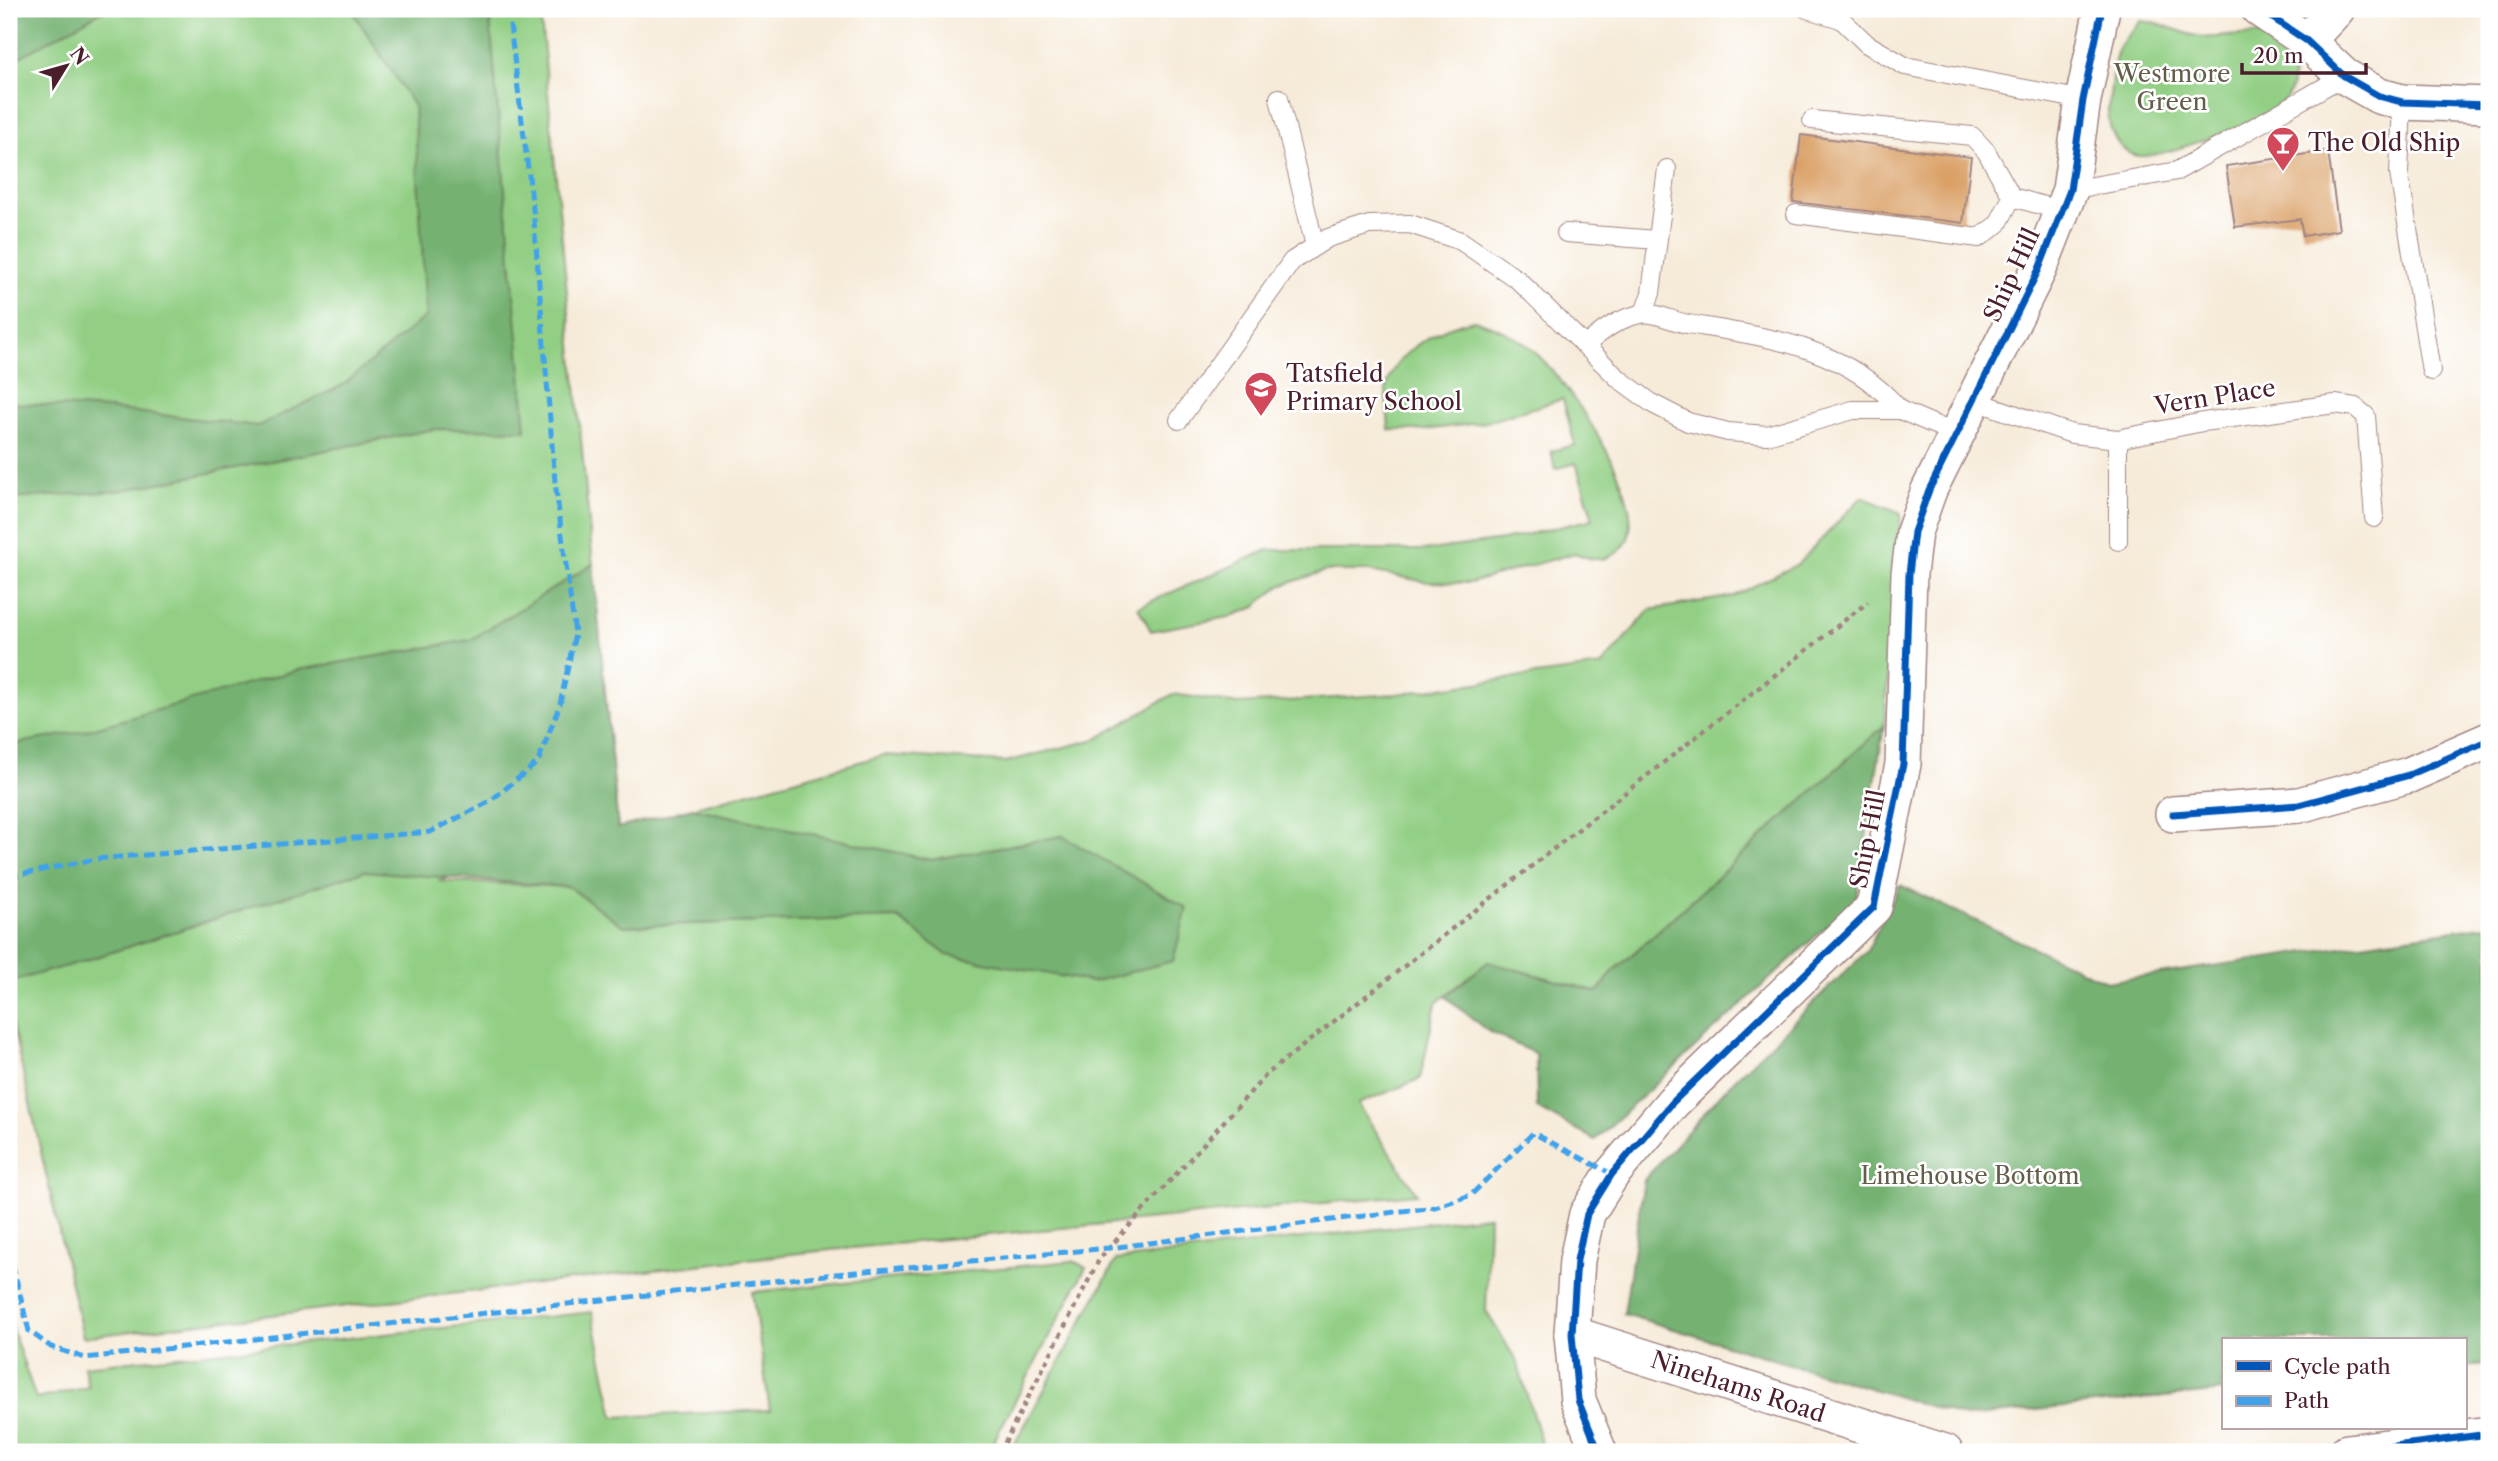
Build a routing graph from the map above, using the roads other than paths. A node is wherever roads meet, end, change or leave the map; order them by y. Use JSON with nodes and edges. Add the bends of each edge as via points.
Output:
{"nodes":[{"id":1,"x":1807,"y":9,"type":"edge"},
{"id":2,"x":2102,"y":9,"type":"edge"},
{"id":3,"x":2259,"y":9,"type":"edge"},
{"id":4,"x":2337,"y":9,"type":"edge"},
{"id":5,"x":2307,"y":41,"type":"junction"},
{"id":6,"x":2344,"y":76,"type":"junction"},
{"id":7,"x":1279,"y":98,"type":"dead end"},
{"id":8,"x":2083,"y":100,"type":"junction"},
{"id":9,"x":2402,"y":102,"type":"junction"},
{"id":10,"x":2489,"y":105,"type":"edge"},
{"id":11,"x":1812,"y":120,"type":"dead end"},
{"id":12,"x":1667,"y":169,"type":"dead end"},
{"id":13,"x":2012,"y":197,"type":"junction"},
{"id":14,"x":2066,"y":201,"type":"junction"},
{"id":15,"x":1796,"y":214,"type":"dead end"},
{"id":16,"x":1566,"y":233,"type":"dead end"},
{"id":17,"x":1657,"y":240,"type":"junction"},
{"id":18,"x":1315,"y":246,"type":"junction"},
{"id":19,"x":1644,"y":313,"type":"junction"},
{"id":20,"x":1586,"y":345,"type":"junction"},
{"id":21,"x":2431,"y":371,"type":"dead end"},
{"id":22,"x":1973,"y":400,"type":"junction"},
{"id":23,"x":1900,"y":410,"type":"junction"},
{"id":24,"x":1178,"y":420,"type":"dead end"},
{"id":25,"x":1956,"y":434,"type":"junction"},
{"id":26,"x":2118,"y":439,"type":"junction"},
{"id":27,"x":2374,"y":518,"type":"dead end"},
{"id":28,"x":2119,"y":541,"type":"dead end"},
{"id":29,"x":2489,"y":740,"type":"edge"},
{"id":30,"x":2173,"y":814,"type":"dead end"},
{"id":31,"x":1572,"y":1334,"type":"junction"},
{"id":32,"x":2489,"y":1434,"type":"edge"},
{"id":33,"x":1599,"y":1452,"type":"edge"},
{"id":34,"x":1945,"y":1452,"type":"edge"},
{"id":35,"x":2347,"y":1452,"type":"edge"}],
"edges":[{"from":1,"to":8,"type":"lane","via":[[1841,19],[1867,44],[1905,66]]},
{"from":2,"to":8,"type":"street"},
{"from":3,"to":5,"type":"street"},
{"from":4,"to":5,"type":"street"},
{"from":5,"to":6,"type":"street"},
{"from":6,"to":9,"type":"street","via":[[2379,96]]},
{"from":6,"to":14,"type":"lane","via":[[2177,171]]},
{"from":7,"to":18,"type":"lane"},
{"from":8,"to":14,"type":"street"},
{"from":9,"to":10,"type":"street"},
{"from":9,"to":21,"type":"lane","via":[[2399,173]]},
{"from":11,"to":13,"type":"lane","via":[[1972,136]]},
{"from":12,"to":17,"type":"lane"},
{"from":13,"to":14,"type":"lane"},
{"from":13,"to":15,"type":"lane","via":[[1997,224],[1979,239]]},
{"from":14,"to":22,"type":"street","name":"Ship Hill","via":[[2039,269]]},
{"from":16,"to":17,"type":"lane"},
{"from":17,"to":19,"type":"lane"},
{"from":18,"to":20,"type":"lane","via":[[1369,225],[1410,224],[1461,241],[1518,280]]},
{"from":18,"to":24,"type":"lane","via":[[1292,261]]},
{"from":19,"to":20,"type":"lane","via":[[1609,325]]},
{"from":19,"to":23,"type":"lane","via":[[1783,340],[1829,356],[1884,392]]},
{"from":20,"to":23,"type":"lane","via":[[1619,379],[1653,404],[1688,422],[1728,432],[1767,435],[1853,410]]},
{"from":22,"to":25,"type":"street","name":"Ship Hill"},
{"from":22,"to":26,"type":"lane","name":"Vern Place","via":[[2072,434]]},
{"from":23,"to":25,"type":"lane"},
{"from":25,"to":31,"type":"street","name":"Ship Hill","via":[[1914,532],[1903,764],[1874,907],[1672,1102],[1612,1174],[1587,1214],[1577,1260]]},
{"from":26,"to":27,"type":"lane","name":"Vern Place","via":[[2335,404],[2355,407],[2366,416]]},
{"from":26,"to":28,"type":"lane"},
{"from":29,"to":30,"type":"street","via":[[2409,775],[2299,805]]},
{"from":31,"to":33,"type":"street","name":"Ship Hill","via":[[1578,1400]]},
{"from":31,"to":34,"type":"street","name":"Ninehams Road"},
{"from":32,"to":35,"type":"street"}]}
